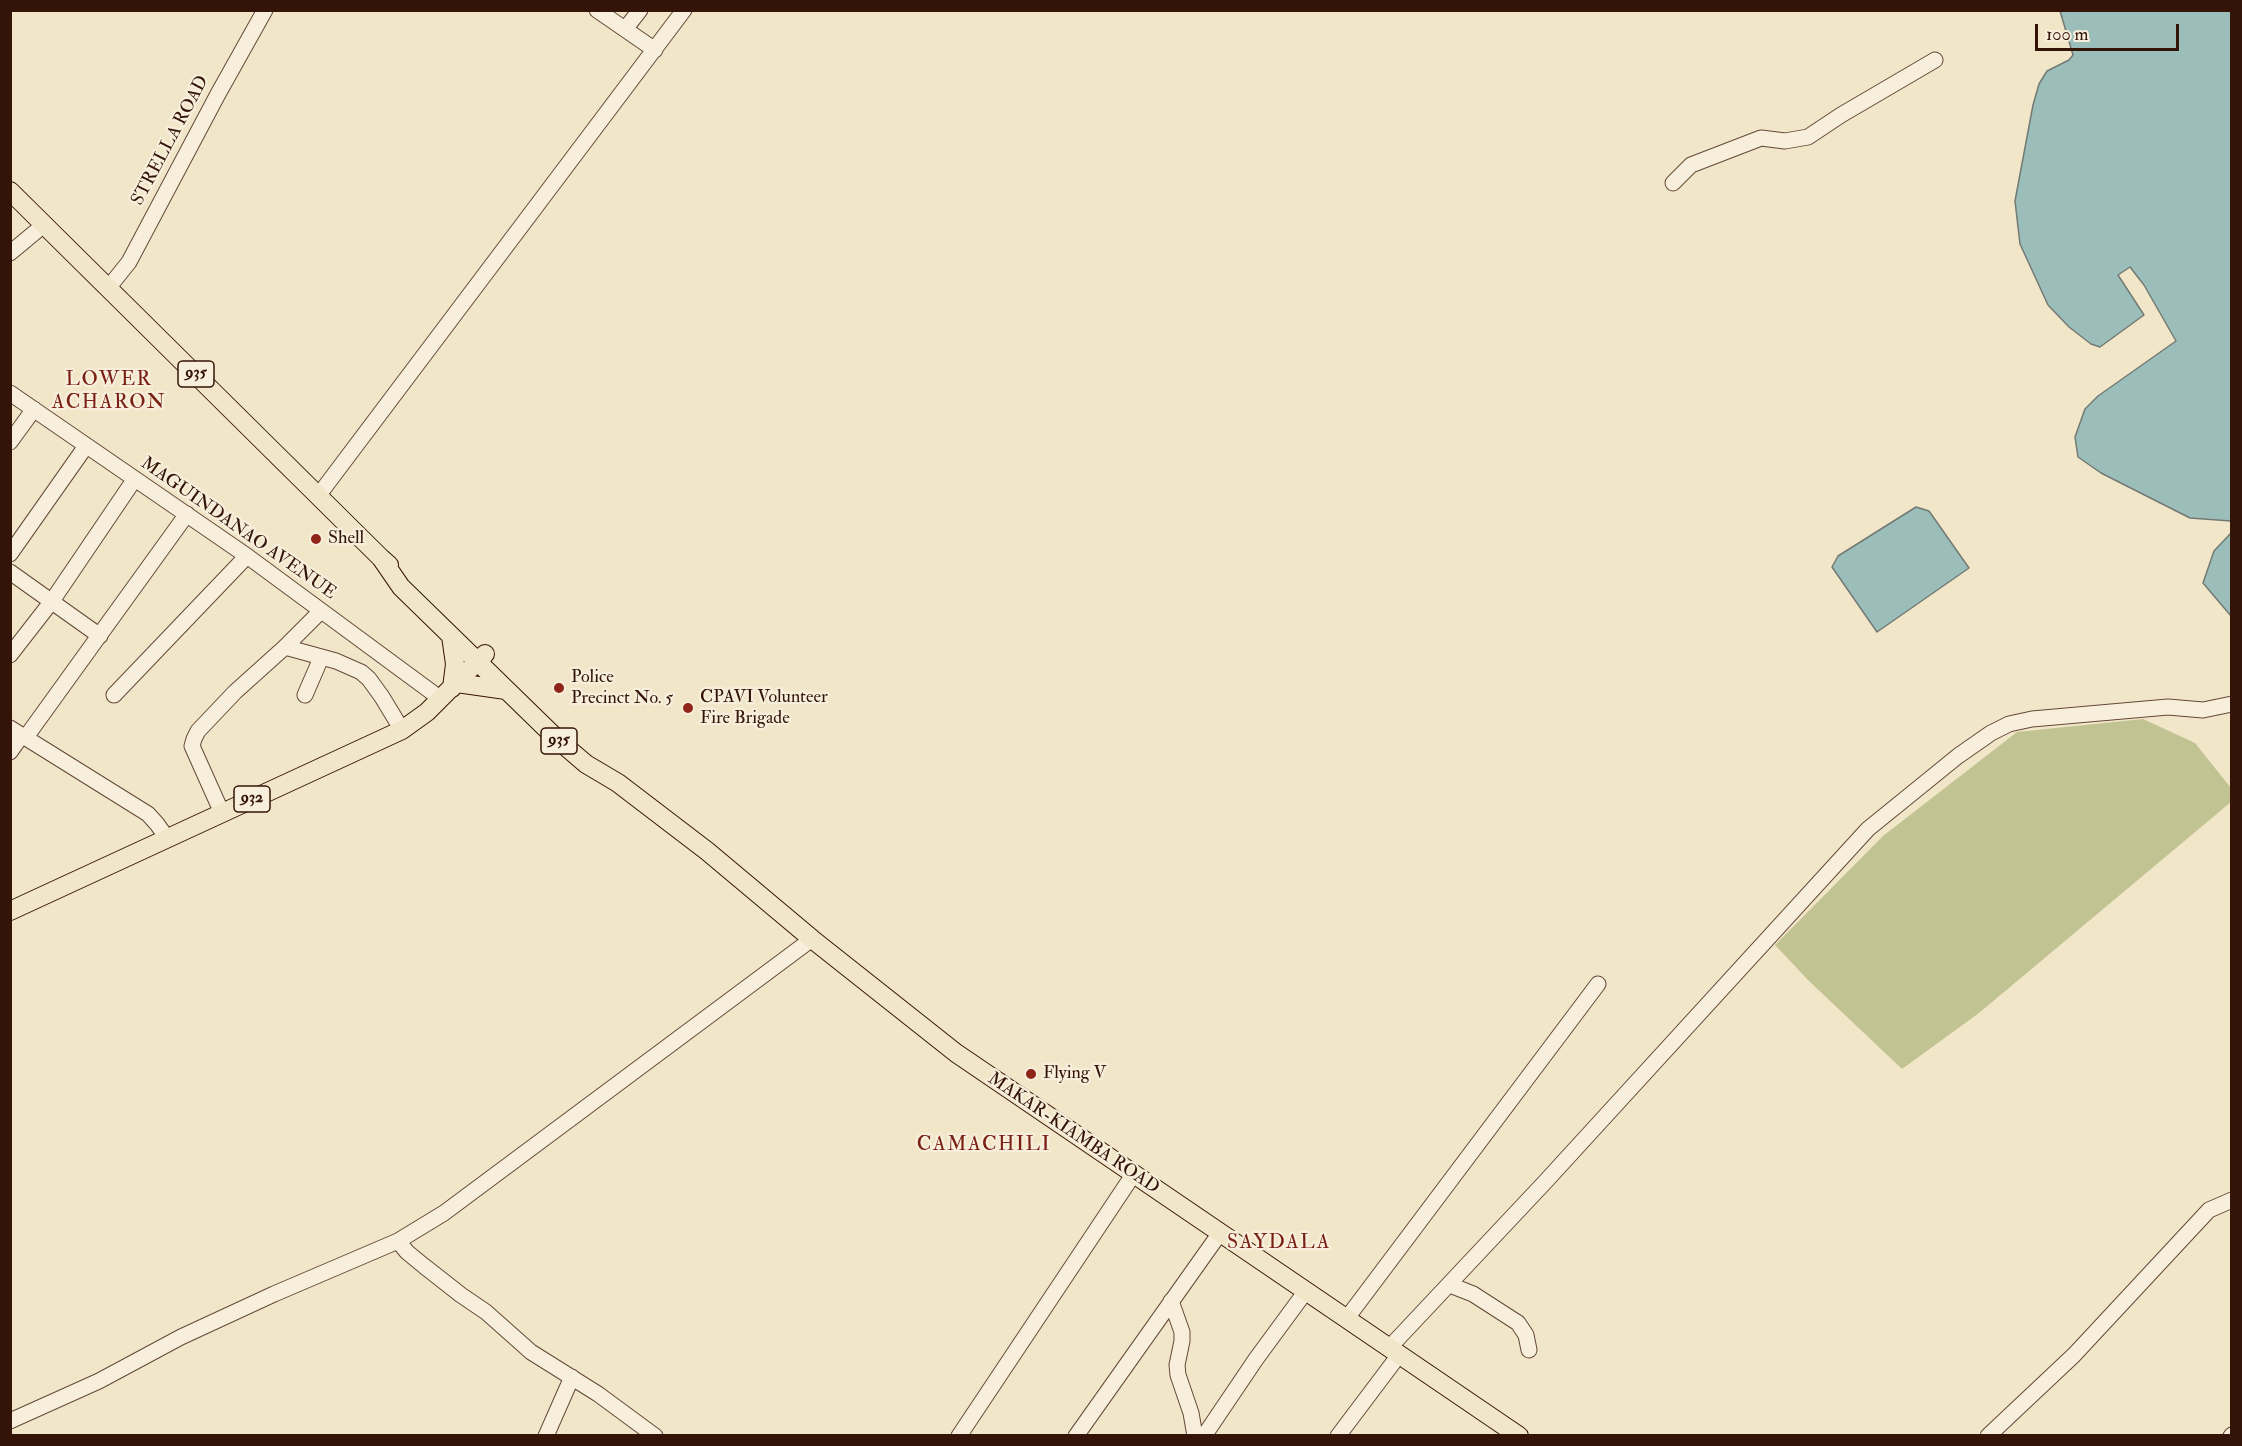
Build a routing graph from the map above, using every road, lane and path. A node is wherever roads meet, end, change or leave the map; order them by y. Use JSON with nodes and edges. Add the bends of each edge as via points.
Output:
{"nodes":[{"id":1,"x":265,"y":10,"type":"edge"},
{"id":2,"x":597,"y":10,"type":"edge"},
{"id":3,"x":640,"y":10,"type":"edge"},
{"id":4,"x":684,"y":10,"type":"edge"},
{"id":5,"x":626,"y":28,"type":"junction"},
{"id":6,"x":655,"y":50,"type":"junction"},
{"id":7,"x":1935,"y":60,"type":"dead end"},
{"id":8,"x":1673,"y":183,"type":"dead end"},
{"id":9,"x":10,"y":191,"type":"edge"},
{"id":10,"x":45,"y":224,"type":"junction"},
{"id":11,"x":10,"y":254,"type":"edge"},
{"id":12,"x":109,"y":287,"type":"junction"},
{"id":13,"x":10,"y":393,"type":"edge"},
{"id":14,"x":34,"y":409,"type":"junction"},
{"id":15,"x":10,"y":442,"type":"edge"},
{"id":16,"x":86,"y":446,"type":"junction"},
{"id":17,"x":134,"y":480,"type":"junction"},
{"id":18,"x":318,"y":496,"type":"junction"},
{"id":19,"x":187,"y":514,"type":"junction"},
{"id":20,"x":10,"y":554,"type":"edge"},
{"id":21,"x":247,"y":556,"type":"junction"},
{"id":22,"x":381,"y":558,"type":"junction"},
{"id":23,"x":10,"y":572,"type":"edge"},
{"id":24,"x":52,"y":601,"type":"junction"},
{"id":25,"x":321,"y":611,"type":"junction"},
{"id":26,"x":100,"y":636,"type":"junction"},
{"id":27,"x":451,"y":636,"type":"junction"},
{"id":28,"x":285,"y":647,"type":"junction"},
{"id":29,"x":10,"y":655,"type":"edge"},
{"id":30,"x":321,"y":658,"type":"junction"},
{"id":31,"x":482,"y":658,"type":"junction"},
{"id":32,"x":450,"y":690,"type":"junction"},
{"id":33,"x":506,"y":690,"type":"junction"},
{"id":34,"x":114,"y":695,"type":"dead end"},
{"id":35,"x":305,"y":695,"type":"dead end"},
{"id":36,"x":2232,"y":704,"type":"edge"},
{"id":37,"x":402,"y":730,"type":"junction"},
{"id":38,"x":19,"y":733,"type":"edge"},
{"id":39,"x":10,"y":752,"type":"edge"},
{"id":40,"x":618,"y":783,"type":"junction"},
{"id":41,"x":222,"y":813,"type":"junction"},
{"id":42,"x":167,"y":838,"type":"junction"},
{"id":43,"x":10,"y":911,"type":"edge"},
{"id":44,"x":812,"y":939,"type":"junction"},
{"id":45,"x":1598,"y":984,"type":"dead end"},
{"id":46,"x":1133,"y":1175,"type":"junction"},
{"id":47,"x":2232,"y":1200,"type":"edge"},
{"id":48,"x":1220,"y":1233,"type":"junction"},
{"id":49,"x":398,"y":1241,"type":"junction"},
{"id":50,"x":1450,"y":1285,"type":"junction"},
{"id":51,"x":1306,"y":1291,"type":"junction"},
{"id":52,"x":1171,"y":1301,"type":"junction"},
{"id":53,"x":1347,"y":1318,"type":"junction"},
{"id":54,"x":1528,"y":1350,"type":"dead end"},
{"id":55,"x":1394,"y":1351,"type":"junction"},
{"id":56,"x":572,"y":1377,"type":"junction"},
{"id":57,"x":10,"y":1421,"type":"edge"},
{"id":58,"x":546,"y":1436,"type":"edge"},
{"id":59,"x":655,"y":1436,"type":"edge"},
{"id":60,"x":959,"y":1436,"type":"edge"},
{"id":61,"x":1076,"y":1436,"type":"edge"},
{"id":62,"x":1195,"y":1436,"type":"edge"},
{"id":63,"x":1204,"y":1436,"type":"edge"},
{"id":64,"x":1338,"y":1436,"type":"edge"},
{"id":65,"x":1519,"y":1436,"type":"edge"},
{"id":66,"x":1988,"y":1436,"type":"edge"}],
"edges":[{"from":1,"to":12,"type":"street","name":"STRELLA ROAD","via":[[129,262]]},
{"from":2,"to":5,"type":"street"},
{"from":3,"to":5,"type":"street"},
{"from":4,"to":6,"type":"street"},
{"from":5,"to":6,"type":"street"},
{"from":6,"to":18,"type":"street"},
{"from":7,"to":8,"type":"street","via":[[1808,137],[1785,141],[1761,138],[1691,165]]},
{"from":9,"to":10,"type":"main road","name":"MAKAR-KIAMBA ROAD","number":"935"},
{"from":10,"to":11,"type":"street"},
{"from":10,"to":12,"type":"main road","name":"MAKAR-KIAMBA ROAD","number":"935"},
{"from":12,"to":18,"type":"main road","name":"MAKAR-KIAMBA ROAD","number":"935"},
{"from":13,"to":14,"type":"street","name":"MAGUINDANAO AVENUE"},
{"from":14,"to":15,"type":"street"},
{"from":14,"to":16,"type":"street","name":"MAGUINDANAO AVENUE"},
{"from":16,"to":17,"type":"street","name":"MAGUINDANAO AVENUE"},
{"from":16,"to":20,"type":"street"},
{"from":17,"to":19,"type":"street","name":"MAGUINDANAO AVENUE"},
{"from":17,"to":24,"type":"street"},
{"from":18,"to":22,"type":"main road","name":"MAKAR-KIAMBA ROAD","number":"935"},
{"from":19,"to":21,"type":"street","name":"MAGUINDANAO AVENUE"},
{"from":19,"to":26,"type":"street"},
{"from":21,"to":25,"type":"street","name":"MAGUINDANAO AVENUE"},
{"from":21,"to":34,"type":"street"},
{"from":22,"to":27,"type":"main road","name":"MAKAR-KIAMBA ROAD","number":"935","via":[[401,587]]},
{"from":22,"to":31,"type":"main road","name":"MAKAR-KIAMBA ROAD","number":"935","via":[[408,578]]},
{"from":23,"to":24,"type":"street"},
{"from":24,"to":26,"type":"street"},
{"from":24,"to":29,"type":"street"},
{"from":25,"to":28,"type":"street"},
{"from":25,"to":32,"type":"street","name":"MAGUINDANAO AVENUE"},
{"from":26,"to":38,"type":"street"},
{"from":27,"to":31,"type":"main road","name":"MAKAR-KIAMBA ROAD","number":"935"},
{"from":27,"to":32,"type":"main road","via":[[455,664]]},
{"from":28,"to":30,"type":"street"},
{"from":28,"to":41,"type":"street","via":[[235,692],[194,739],[192,746]]},
{"from":30,"to":35,"type":"street"},
{"from":30,"to":37,"type":"street","via":[[361,672]]},
{"from":31,"to":32,"type":"main road","number":"932"},
{"from":31,"to":33,"type":"main road","name":"MAKAR-KIAMBA ROAD","number":"935"},
{"from":31,"to":40,"type":"main road","name":"MAKAR-KIAMBA ROAD","number":"935","via":[[594,756]]},
{"from":32,"to":33,"type":"main road"},
{"from":32,"to":37,"type":"main road","number":"932"},
{"from":33,"to":40,"type":"main road","name":"MAKAR-KIAMBA ROAD","number":"935","via":[[586,764]]},
{"from":36,"to":50,"type":"street","via":[[2203,710],[2168,707],[2032,719],[2009,724],[1958,756],[1868,829]]},
{"from":37,"to":41,"type":"main road","number":"932"},
{"from":38,"to":39,"type":"street"},
{"from":38,"to":42,"type":"street","via":[[148,814]]},
{"from":40,"to":44,"type":"main road","name":"MAKAR-KIAMBA ROAD","number":"935"},
{"from":41,"to":42,"type":"main road","number":"932"},
{"from":42,"to":43,"type":"main road","number":"932"},
{"from":44,"to":46,"type":"main road","name":"MAKAR-KIAMBA ROAD","number":"935","via":[[956,1053]]},
{"from":44,"to":49,"type":"street","via":[[444,1213]]},
{"from":45,"to":53,"type":"street"},
{"from":46,"to":48,"type":"main road","name":"MAKAR-KIAMBA ROAD","number":"935"},
{"from":46,"to":60,"type":"street"},
{"from":47,"to":66,"type":"street","via":[[2209,1210],[2074,1355]]},
{"from":48,"to":51,"type":"main road","name":"MAKAR-KIAMBA ROAD","number":"935"},
{"from":48,"to":52,"type":"street"},
{"from":49,"to":56,"type":"street","via":[[531,1352]]},
{"from":49,"to":57,"type":"street","via":[[156,1348],[99,1381]]},
{"from":50,"to":54,"type":"street","via":[[1473,1294],[1518,1323],[1527,1335]]},
{"from":50,"to":55,"type":"street"},
{"from":51,"to":53,"type":"main road","name":"MAKAR-KIAMBA ROAD","number":"935"},
{"from":51,"to":63,"type":"street"},
{"from":52,"to":61,"type":"street"},
{"from":52,"to":62,"type":"street","via":[[1182,1332],[1178,1375]]},
{"from":53,"to":55,"type":"main road","name":"MAKAR-KIAMBA ROAD","number":"935"},
{"from":55,"to":64,"type":"street"},
{"from":55,"to":65,"type":"main road","name":"MAKAR-KIAMBA ROAD","number":"935"},
{"from":56,"to":58,"type":"street"},
{"from":56,"to":59,"type":"street"}]}
